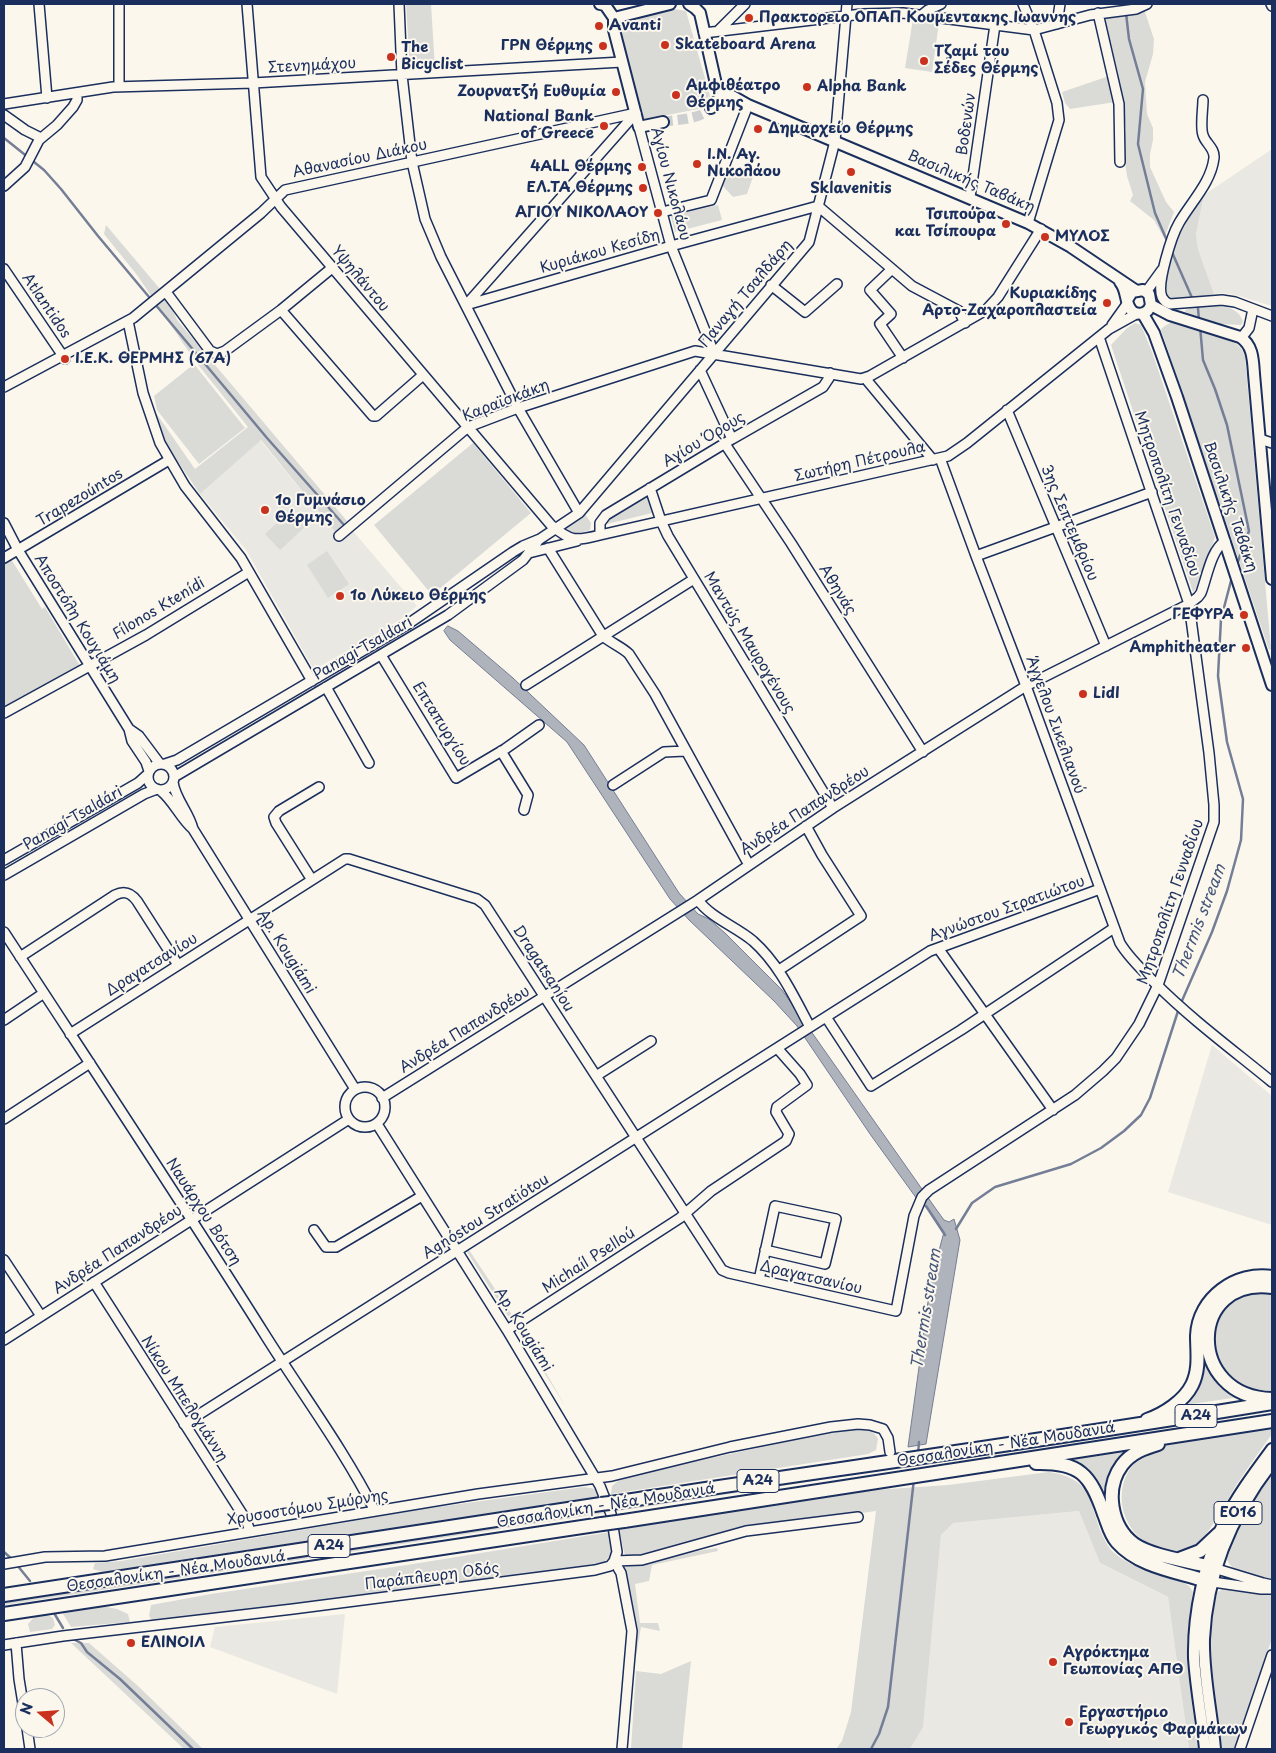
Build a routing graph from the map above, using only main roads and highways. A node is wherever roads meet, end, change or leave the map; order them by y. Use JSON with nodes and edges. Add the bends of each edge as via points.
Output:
{"nodes":[{"id":1,"x":603,"y":4,"type":"edge"},
{"id":2,"x":670,"y":4,"type":"edge"},
{"id":3,"x":692,"y":5,"type":"edge"},
{"id":4,"x":614,"y":18,"type":"junction"},
{"id":5,"x":725,"y":92,"type":"junction"},
{"id":6,"x":711,"y":108,"type":"tunnel mouth"},
{"id":7,"x":663,"y":122,"type":"tunnel mouth"},
{"id":8,"x":1116,"y":278,"type":"junction"},
{"id":9,"x":1135,"y":290,"type":"junction"},
{"id":10,"x":1127,"y":302,"type":"junction"},
{"id":11,"x":1151,"y":305,"type":"junction"},
{"id":12,"x":1140,"y":314,"type":"junction"},
{"id":13,"x":1272,"y":577,"type":"edge"},
{"id":14,"x":1272,"y":685,"type":"edge"},
{"id":15,"x":1272,"y":1277,"type":"edge"},
{"id":16,"x":1272,"y":1286,"type":"edge"},
{"id":17,"x":1272,"y":1399,"type":"edge"},
{"id":18,"x":1272,"y":1403,"type":"edge"},
{"id":19,"x":1272,"y":1420,"type":"edge"},
{"id":20,"x":1120,"y":1428,"type":"junction"},
{"id":21,"x":1194,"y":1433,"type":"junction"},
{"id":22,"x":1272,"y":1449,"type":"edge"},
{"id":23,"x":1272,"y":1463,"type":"edge"},
{"id":24,"x":981,"y":1465,"type":"junction"},
{"id":25,"x":1218,"y":1534,"type":"junction"},
{"id":26,"x":1179,"y":1559,"type":"junction"},
{"id":27,"x":1212,"y":1568,"type":"junction"},
{"id":28,"x":1208,"y":1581,"type":"junction"},
{"id":29,"x":4,"y":1595,"type":"edge"},
{"id":30,"x":4,"y":1614,"type":"edge"},
{"id":31,"x":1205,"y":1749,"type":"edge"},
{"id":32,"x":1215,"y":1749,"type":"edge"}],
"edges":[{"from":1,"to":4,"type":"main road"},
{"from":2,"to":4,"type":"main road"},
{"from":3,"to":5,"type":"main road","via":[[700,14],[714,81]]},
{"from":4,"to":7,"type":"main road","name":"Αγίου Νικολάου","via":[[614,30],[640,127]]},
{"from":5,"to":6,"type":"main road"},
{"from":5,"to":8,"type":"main road","name":"Βασιλικής Ταβάκη","via":[[748,105],[1028,222]]},
{"from":8,"to":9,"type":"main road","name":"Βασιλικής Ταβάκη"},
{"from":8,"to":10,"type":"main road","name":"Βασιλικής Ταβάκη","via":[[1124,287]]},
{"from":9,"to":10,"type":"main road"},
{"from":9,"to":11,"type":"main road","via":[[1146,292],[1151,298]]},
{"from":10,"to":12,"type":"main road","via":[[1130,310]]},
{"from":11,"to":12,"type":"main road"},
{"from":11,"to":13,"type":"main road","name":"Βασιλικής Ταβάκη","via":[[1170,315],[1242,337],[1248,343],[1252,352]]},
{"from":12,"to":14,"type":"main road","name":"Βασιλικής Ταβάκη","via":[[1159,347]]},
{"from":15,"to":20,"type":"highway","via":[[1262,1275],[1240,1280],[1222,1289],[1201,1319],[1192,1386],[1159,1416]]},
{"from":16,"to":17,"type":"highway","via":[[1244,1288],[1226,1298],[1213,1316],[1207,1348],[1215,1368],[1228,1383],[1252,1396]]},
{"from":18,"to":20,"type":"highway","name":"Θεσσαλονίκη - Νέα Μουδανιά","number":"Α24"},
{"from":19,"to":21,"type":"highway","name":"Θεσσαλονίκη - Νέα Μουδανιά","number":"Α24"},
{"from":20,"to":29,"type":"highway","name":"Θεσσαλονίκη - Νέα Μουδανιά","number":"Α24","bridge":true,"via":[[935,1454],[894,1456],[618,1502]]},
{"from":21,"to":24,"type":"highway","name":"Θεσσαλονίκη - Νέα Μουδανιά","number":"Α24"},
{"from":21,"to":26,"type":"highway","via":[[1144,1448],[1132,1456],[1122,1465],[1112,1489],[1114,1515],[1126,1536],[1141,1548]]},
{"from":22,"to":25,"type":"main road","number":"ΕΟ16","via":[[1244,1488]]},
{"from":23,"to":27,"type":"main road","number":"ΕΟ16","via":[[1233,1522]]},
{"from":24,"to":28,"type":"highway","via":[[1054,1463],[1084,1474],[1092,1485],[1113,1536],[1128,1552],[1152,1564]]},
{"from":24,"to":30,"type":"highway","name":"Θεσσαλονίκη - Νέα Μουδανιά","number":"Α24","bridge":true},
{"from":25,"to":26,"type":"highway","via":[[1200,1551]]},
{"from":25,"to":27,"type":"main road","number":"ΕΟ16"},
{"from":26,"to":27,"type":"highway"},
{"from":27,"to":28,"type":"main road","number":"ΕΟ16"},
{"from":28,"to":31,"type":"main road","number":"ΕΟ16","via":[[1196,1622],[1194,1656]]},
{"from":28,"to":32,"type":"main road","number":"ΕΟ16","via":[[1204,1640]]}]}
